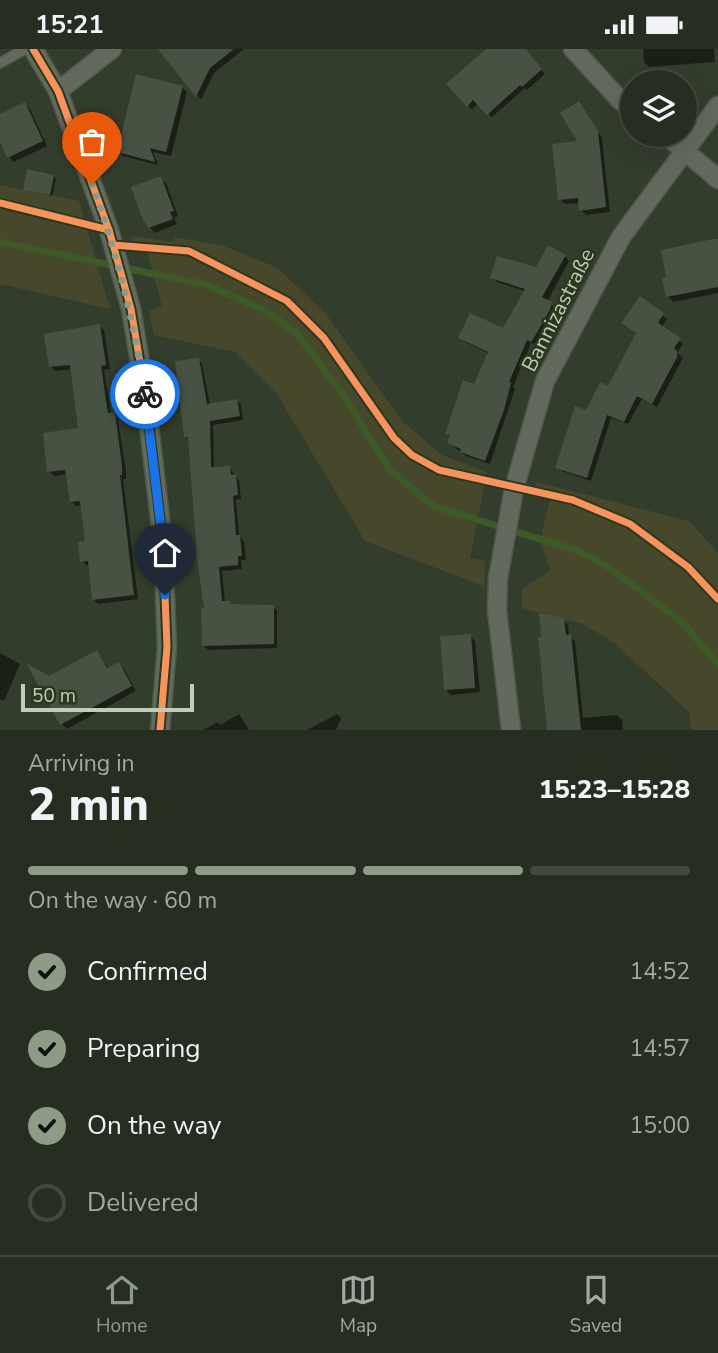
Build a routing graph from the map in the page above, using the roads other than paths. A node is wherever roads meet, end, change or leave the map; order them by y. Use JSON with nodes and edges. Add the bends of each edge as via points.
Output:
{"nodes":[{"id":1,"x":25,"y":49,"type":"edge"},
{"id":2,"x":33,"y":49,"type":"edge"},
{"id":3,"x":112,"y":49,"type":"edge"},
{"id":4,"x":573,"y":49,"type":"edge"},
{"id":5,"x":0,"y":62,"type":"edge"},
{"id":6,"x":58,"y":91,"type":"junction"},
{"id":7,"x":620,"y":100,"type":"edge"},
{"id":8,"x":718,"y":106,"type":"edge"},
{"id":9,"x":682,"y":147,"type":"edge"},
{"id":10,"x":686,"y":150,"type":"junction"},
{"id":11,"x":718,"y":179,"type":"edge"},
{"id":12,"x":160,"y":730,"type":"edge"},
{"id":13,"x":510,"y":730,"type":"edge"}],
"edges":[{"from":1,"to":5,"type":"lane"},
{"from":2,"to":6,"type":"street"},
{"from":3,"to":6,"type":"street"},
{"from":4,"to":7,"type":"street"},
{"from":6,"to":12,"type":"street","via":[[113,245],[131,309],[145,392],[163,544],[167,647]]},
{"from":8,"to":10,"type":"street","name":"Bannizastraße"},
{"from":9,"to":10,"type":"street"},
{"from":10,"to":11,"type":"street"},
{"from":10,"to":13,"type":"street","name":"Bannizastraße","via":[[621,237],[545,381],[513,489],[501,561],[498,610]]}]}
